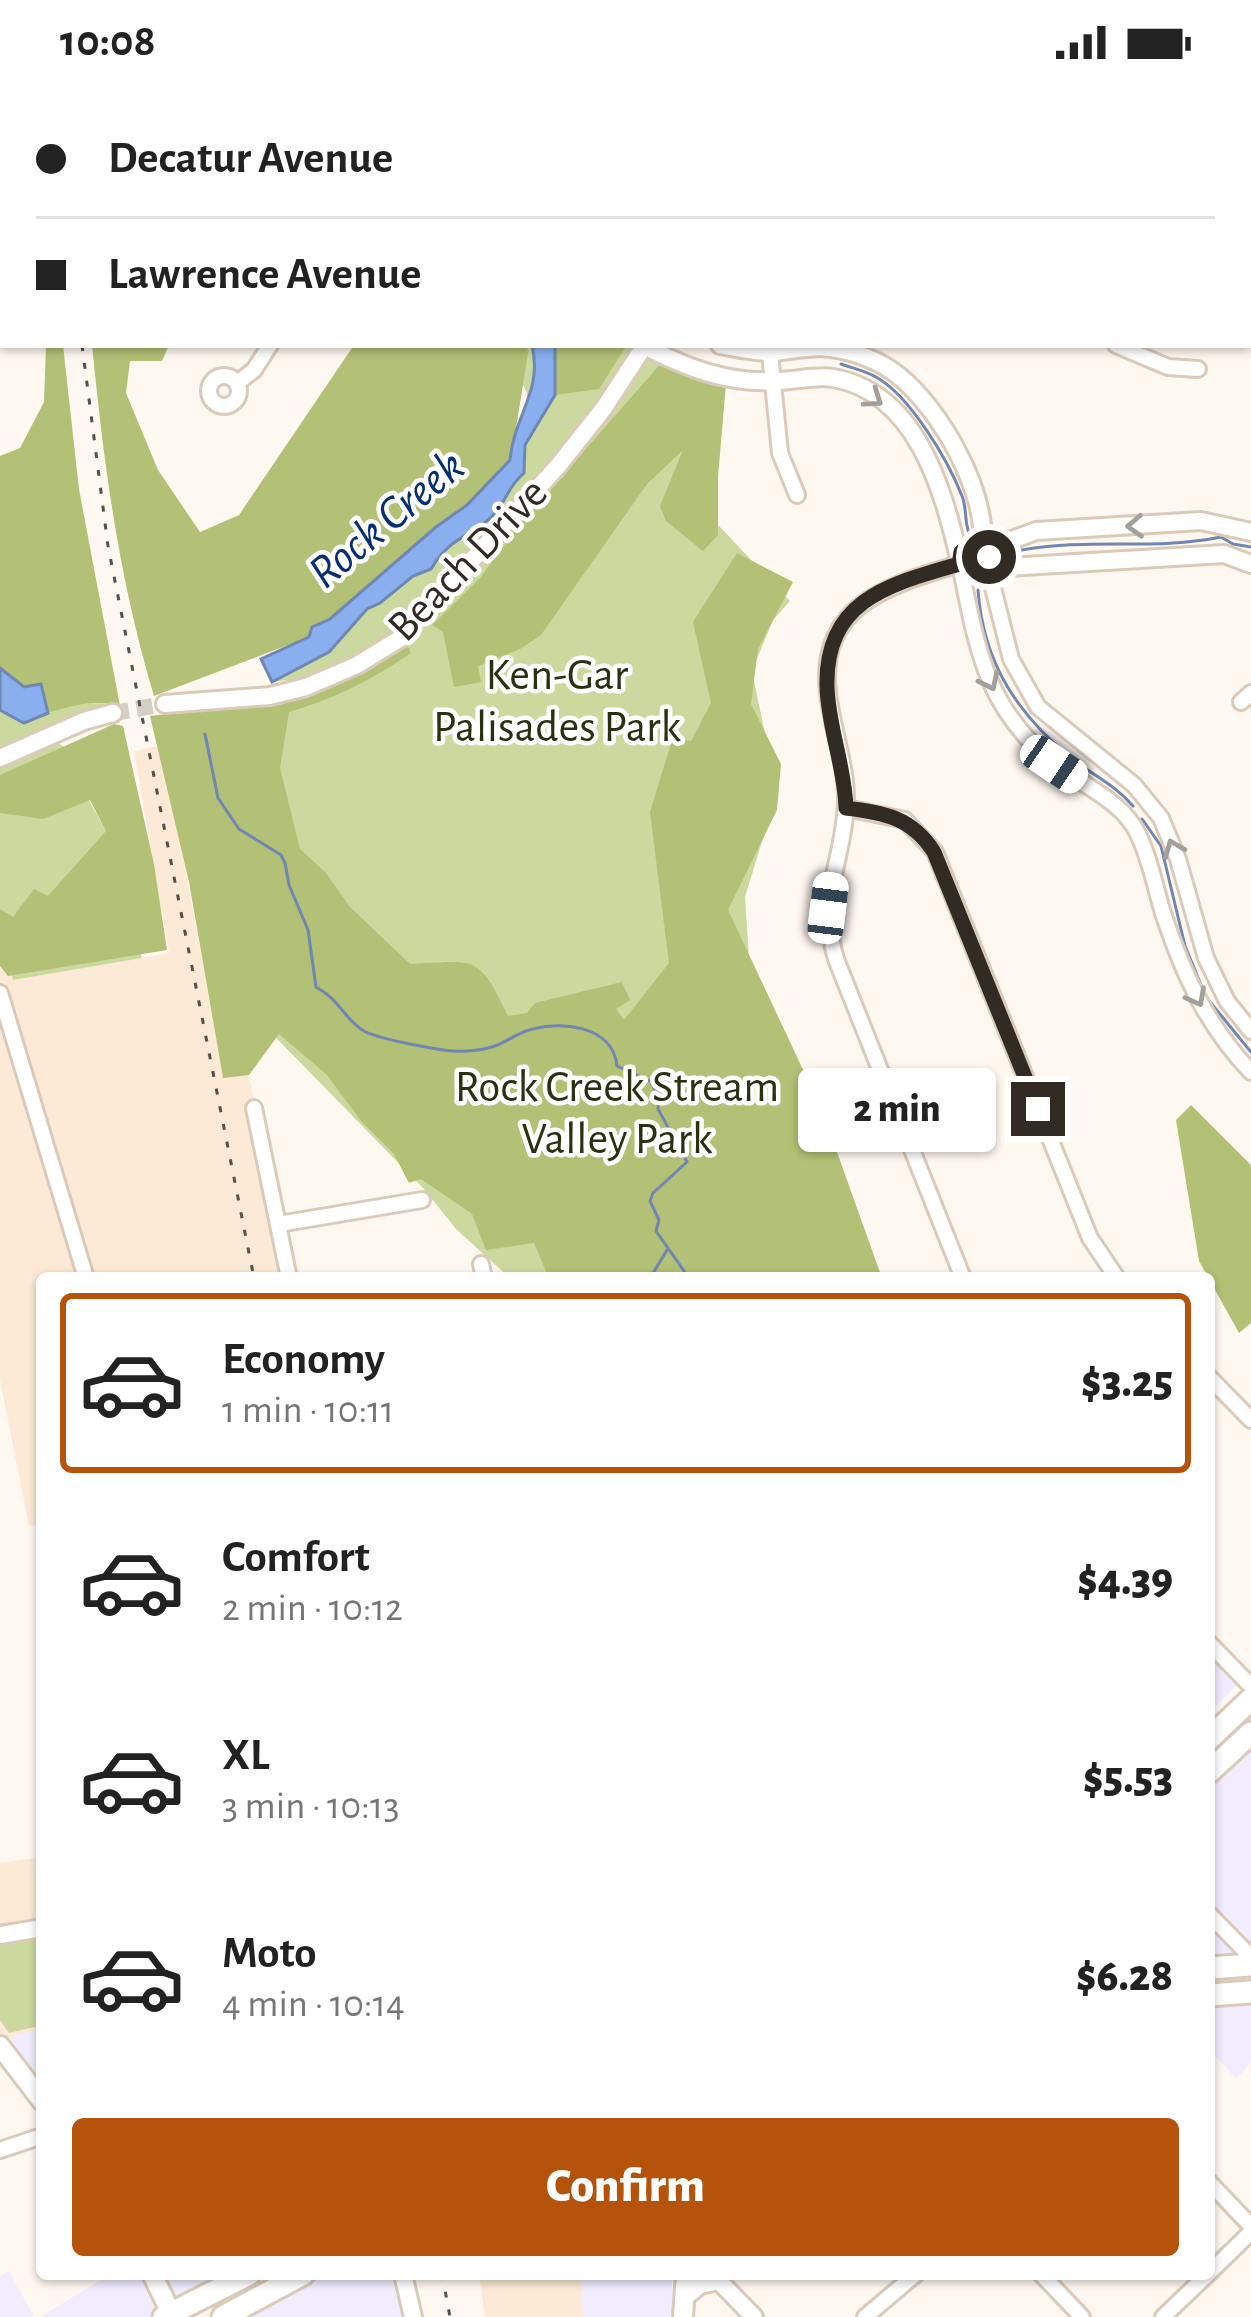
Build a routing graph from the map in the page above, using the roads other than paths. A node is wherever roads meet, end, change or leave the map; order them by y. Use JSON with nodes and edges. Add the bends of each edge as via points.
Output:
{"nodes":[{"id":1,"x":268,"y":348,"type":"edge"},
{"id":2,"x":643,"y":348,"type":"edge"},
{"id":3,"x":649,"y":348,"type":"edge"},
{"id":4,"x":739,"y":348,"type":"edge"},
{"id":5,"x":814,"y":348,"type":"edge"},
{"id":6,"x":831,"y":348,"type":"edge"},
{"id":7,"x":837,"y":348,"type":"edge"},
{"id":8,"x":1123,"y":348,"type":"edge"},
{"id":9,"x":770,"y":353,"type":"junction"},
{"id":10,"x":1198,"y":369,"type":"dead end"},
{"id":11,"x":826,"y":377,"type":"junction"},
{"id":12,"x":773,"y":382,"type":"junction"},
{"id":13,"x":237,"y":383,"type":"dead end"},
{"id":14,"x":797,"y":495,"type":"dead end"},
{"id":15,"x":1251,"y":532,"type":"edge"},
{"id":16,"x":986,"y":557,"type":"junction"},
{"id":17,"x":960,"y":564,"type":"junction"},
{"id":18,"x":1251,"y":564,"type":"edge"},
{"id":19,"x":165,"y":704,"type":"tunnel mouth"},
{"id":20,"x":112,"y":713,"type":"tunnel mouth"},
{"id":21,"x":0,"y":758,"type":"edge"},
{"id":22,"x":846,"y":808,"type":"junction"},
{"id":23,"x":0,"y":993,"type":"edge"},
{"id":24,"x":1251,"y":1031,"type":"edge"},
{"id":25,"x":1251,"y":1072,"type":"edge"},
{"id":26,"x":254,"y":1108,"type":"dead end"},
{"id":27,"x":422,"y":1200,"type":"dead end"},
{"id":28,"x":279,"y":1224,"type":"junction"},
{"id":29,"x":84,"y":1272,"type":"edge"},
{"id":30,"x":289,"y":1272,"type":"edge"},
{"id":31,"x":961,"y":1272,"type":"edge"},
{"id":32,"x":1113,"y":1272,"type":"edge"},
{"id":33,"x":1215,"y":1382,"type":"edge"},
{"id":34,"x":1251,"y":1420,"type":"edge"},
{"id":35,"x":1215,"y":1648,"type":"edge"},
{"id":36,"x":1251,"y":1686,"type":"edge"},
{"id":37,"x":1251,"y":1700,"type":"edge"},
{"id":38,"x":1215,"y":1733,"type":"edge"},
{"id":39,"x":1251,"y":1733,"type":"edge"},
{"id":40,"x":1215,"y":1766,"type":"edge"},
{"id":41,"x":1215,"y":1921,"type":"edge"},
{"id":42,"x":36,"y":1929,"type":"edge"},
{"id":43,"x":0,"y":1934,"type":"edge"},
{"id":44,"x":1251,"y":1962,"type":"edge"},
{"id":45,"x":1215,"y":1967,"type":"edge"},
{"id":46,"x":1251,"y":1992,"type":"edge"},
{"id":47,"x":1215,"y":1995,"type":"edge"},
{"id":48,"x":0,"y":2046,"type":"edge"},
{"id":49,"x":36,"y":2093,"type":"edge"},
{"id":50,"x":36,"y":2139,"type":"edge"},
{"id":51,"x":0,"y":2150,"type":"edge"},
{"id":52,"x":1215,"y":2189,"type":"edge"},
{"id":53,"x":1251,"y":2229,"type":"edge"},
{"id":54,"x":1215,"y":2266,"type":"edge"},
{"id":55,"x":155,"y":2280,"type":"edge"},
{"id":56,"x":238,"y":2280,"type":"edge"},
{"id":57,"x":292,"y":2280,"type":"edge"},
{"id":58,"x":404,"y":2280,"type":"edge"},
{"id":59,"x":686,"y":2280,"type":"edge"},
{"id":60,"x":708,"y":2280,"type":"edge"},
{"id":61,"x":718,"y":2280,"type":"edge"},
{"id":62,"x":909,"y":2280,"type":"edge"},
{"id":63,"x":1047,"y":2280,"type":"edge"},
{"id":64,"x":1201,"y":2280,"type":"edge"},
{"id":65,"x":685,"y":2296,"type":"junction"},
{"id":66,"x":170,"y":2316,"type":"edge"},
{"id":67,"x":224,"y":2317,"type":"edge"},
{"id":68,"x":413,"y":2317,"type":"edge"},
{"id":69,"x":683,"y":2317,"type":"edge"},
{"id":70,"x":754,"y":2317,"type":"edge"},
{"id":71,"x":865,"y":2317,"type":"edge"},
{"id":72,"x":1082,"y":2317,"type":"edge"},
{"id":73,"x":1162,"y":2317,"type":"edge"}],
"edges":[{"from":1,"to":13,"type":"street"},
{"from":2,"to":19,"type":"street","name":"Beach Drive","via":[[558,466],[401,638],[306,687]]},
{"from":3,"to":12,"type":"street","via":[[720,378]]},
{"from":4,"to":9,"type":"street"},
{"from":5,"to":9,"type":"street"},
{"from":6,"to":11,"type":"street"},
{"from":7,"to":16,"type":"street","via":[[900,376],[936,416],[970,480]]},
{"from":8,"to":10,"type":"street","via":[[1168,367]]},
{"from":9,"to":12,"type":"street"},
{"from":11,"to":12,"type":"street"},
{"from":11,"to":17,"type":"street","one_way":true,"via":[[869,392],[931,460]]},
{"from":12,"to":14,"type":"street","via":[[780,453]]},
{"from":15,"to":16,"type":"street","one_way":true,"via":[[1201,521],[1036,531]]},
{"from":16,"to":17,"type":"street","via":[[977,575]]},
{"from":16,"to":18,"type":"street","via":[[1009,567],[1224,554]]},
{"from":24,"to":16,"type":"street","one_way":true,"via":[[1206,958],[1160,818],[1134,785],[1039,707],[1011,659]]},
{"from":17,"to":22,"type":"street","via":[[876,592],[840,628],[827,688]]},
{"from":17,"to":25,"type":"street","one_way":true,"via":[[979,658],[1002,705],[1054,764],[1113,803],[1136,830],[1192,992]]},
{"from":20,"to":21,"type":"street"},
{"from":22,"to":31,"type":"street","via":[[830,938]]},
{"from":22,"to":32,"type":"street","via":[[905,820],[934,852],[1090,1238]]},
{"from":23,"to":29,"type":"street"},
{"from":26,"to":28,"type":"street"},
{"from":27,"to":28,"type":"street"},
{"from":28,"to":30,"type":"street"},
{"from":33,"to":34,"type":"street"},
{"from":35,"to":36,"type":"street"},
{"from":37,"to":38,"type":"main road"},
{"from":39,"to":40,"type":"main road"},
{"from":41,"to":44,"type":"street"},
{"from":42,"to":43,"type":"street"},
{"from":44,"to":45,"type":"main road"},
{"from":46,"to":47,"type":"main road"},
{"from":48,"to":49,"type":"main road"},
{"from":50,"to":51,"type":"street"},
{"from":52,"to":53,"type":"street"},
{"from":53,"to":54,"type":"street"},
{"from":55,"to":66,"type":"main road"},
{"from":56,"to":66,"type":"main road"},
{"from":57,"to":67,"type":"main road"},
{"from":58,"to":68,"type":"street"},
{"from":59,"to":65,"type":"main road"},
{"from":60,"to":65,"type":"main road"},
{"from":61,"to":70,"type":"street"},
{"from":62,"to":71,"type":"street"},
{"from":63,"to":72,"type":"street"},
{"from":64,"to":73,"type":"street"},
{"from":65,"to":69,"type":"main road"}]}
